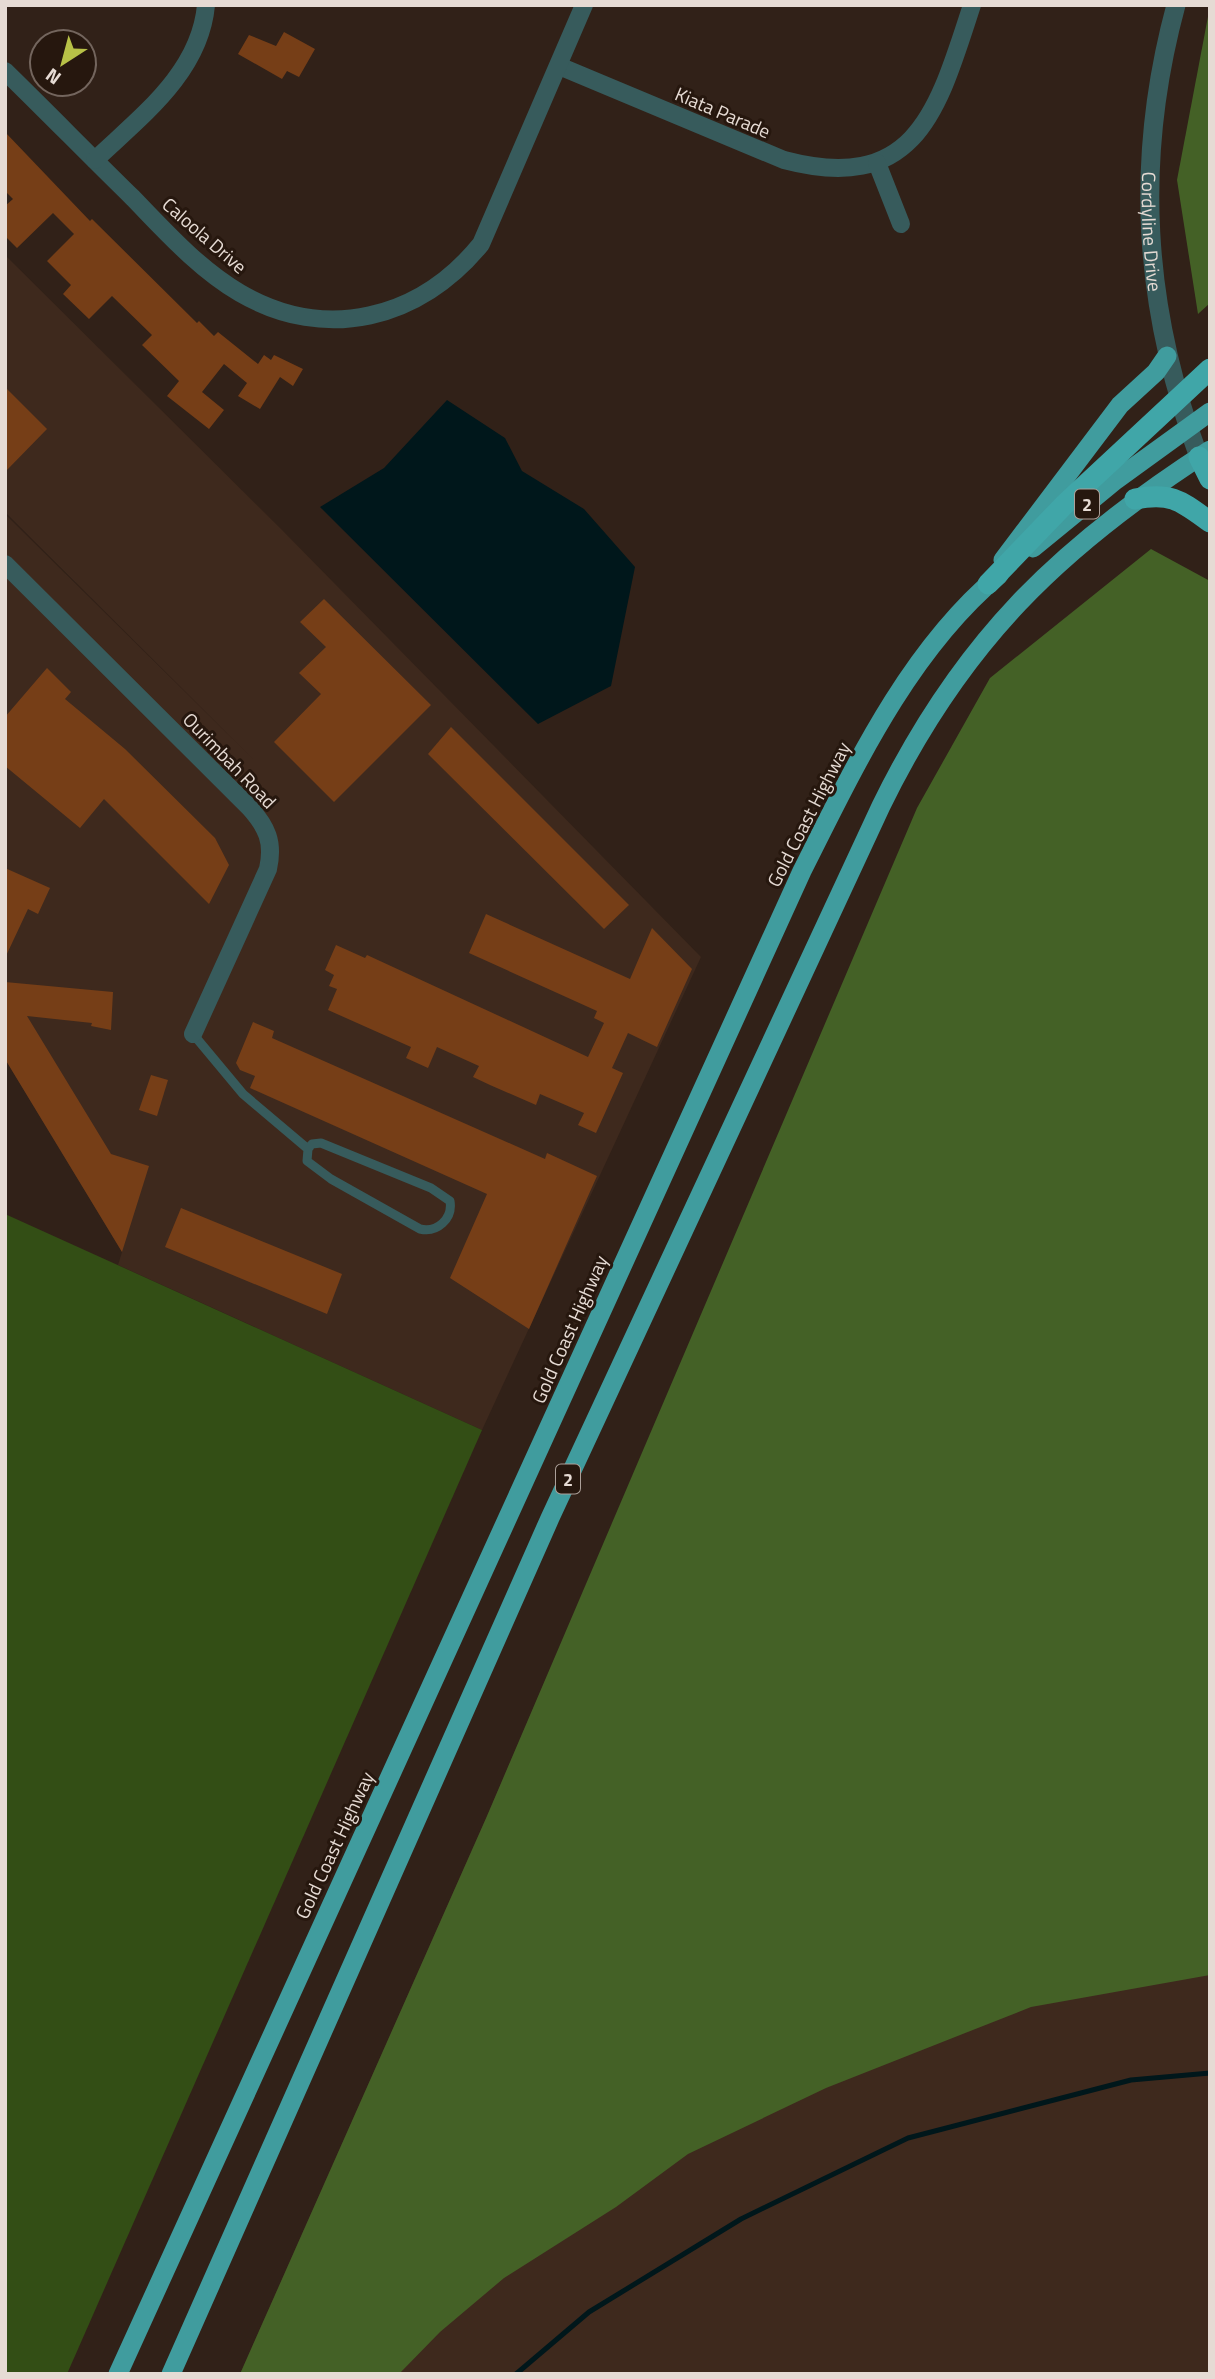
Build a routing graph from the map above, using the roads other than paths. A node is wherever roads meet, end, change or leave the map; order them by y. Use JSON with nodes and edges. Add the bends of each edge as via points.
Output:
{"nodes":[{"id":1,"x":206,"y":5,"type":"edge"},
{"id":2,"x":584,"y":5,"type":"edge"},
{"id":3,"x":972,"y":5,"type":"edge"},
{"id":4,"x":1176,"y":5,"type":"edge"},
{"id":5,"x":559,"y":66,"type":"junction"},
{"id":6,"x":5,"y":71,"type":"edge"},
{"id":7,"x":95,"y":160,"type":"junction"},
{"id":8,"x":877,"y":163,"type":"junction"},
{"id":9,"x":901,"y":224,"type":"dead end"},
{"id":10,"x":1167,"y":356,"type":"junction"},
{"id":11,"x":1210,"y":369,"type":"edge"},
{"id":12,"x":1179,"y":399,"type":"junction"},
{"id":13,"x":1210,"y":412,"type":"edge"},
{"id":14,"x":1188,"y":427,"type":"junction"},
{"id":15,"x":1204,"y":453,"type":"edge"},
{"id":16,"x":1210,"y":480,"type":"edge"},
{"id":17,"x":1135,"y":499,"type":"junction"},
{"id":18,"x":1210,"y":522,"type":"edge"},
{"id":19,"x":5,"y":564,"type":"edge"},
{"id":20,"x":988,"y":584,"type":"junction"},
{"id":21,"x":193,"y":1034,"type":"joint"},
{"id":22,"x":309,"y":1149,"type":"junction"},
{"id":23,"x":117,"y":2374,"type":"edge"},
{"id":24,"x":171,"y":2374,"type":"edge"}],
"edges":[{"from":1,"to":7,"type":"street","via":[[199,35],[178,78]]},
{"from":2,"to":5,"type":"street","name":"Caloola Drive"},
{"from":3,"to":8,"type":"street","name":"Kiata Parade","via":[[946,86],[925,124]]},
{"from":4,"to":10,"type":"street","name":"Cordyline Drive","via":[[1158,80],[1148,162],[1158,303]]},
{"from":5,"to":7,"type":"street","name":"Caloola Drive","via":[[481,244],[429,292],[393,311],[365,317],[292,314],[242,294],[178,244]]},
{"from":5,"to":8,"type":"street","name":"Kiata Parade","via":[[784,160],[835,170]]},
{"from":6,"to":7,"type":"street","name":"Caloola Drive"},
{"from":8,"to":9,"type":"street"},
{"from":10,"to":12,"type":"street","name":"Cordyline Drive"},
{"from":10,"to":20,"type":"highway","via":[[1120,405]]},
{"from":11,"to":12,"type":"highway"},
{"from":12,"to":14,"type":"street","name":"Cordyline Drive"},
{"from":12,"to":20,"type":"highway","via":[[1064,505]]},
{"from":13,"to":14,"type":"highway","name":"Gold Coast Highway","number":"2"},
{"from":14,"to":15,"type":"street","name":"Cordyline Drive"},
{"from":14,"to":20,"type":"highway","name":"Gold Coast Highway","number":"2"},
{"from":15,"to":16,"type":"highway"},
{"from":15,"to":17,"type":"highway","number":"2"},
{"from":17,"to":18,"type":"highway","via":[[1169,496]]},
{"from":17,"to":24,"type":"highway","number":"2","via":[[1057,562],[1003,617],[946,690],[898,770],[550,1518]]},
{"from":19,"to":21,"type":"street","name":"Ourimbah Road","via":[[249,807],[271,839],[268,869]]},
{"from":20,"to":23,"type":"highway","name":"Gold Coast Highway","number":"2","via":[[904,687],[802,871]]},
{"from":21,"to":22,"type":"lane","via":[[243,1094]]},
{"from":22,"to":22,"type":"lane","via":[[306,1158],[317,1169],[420,1229],[438,1228],[450,1213],[450,1201],[431,1188],[321,1143]]}]}
